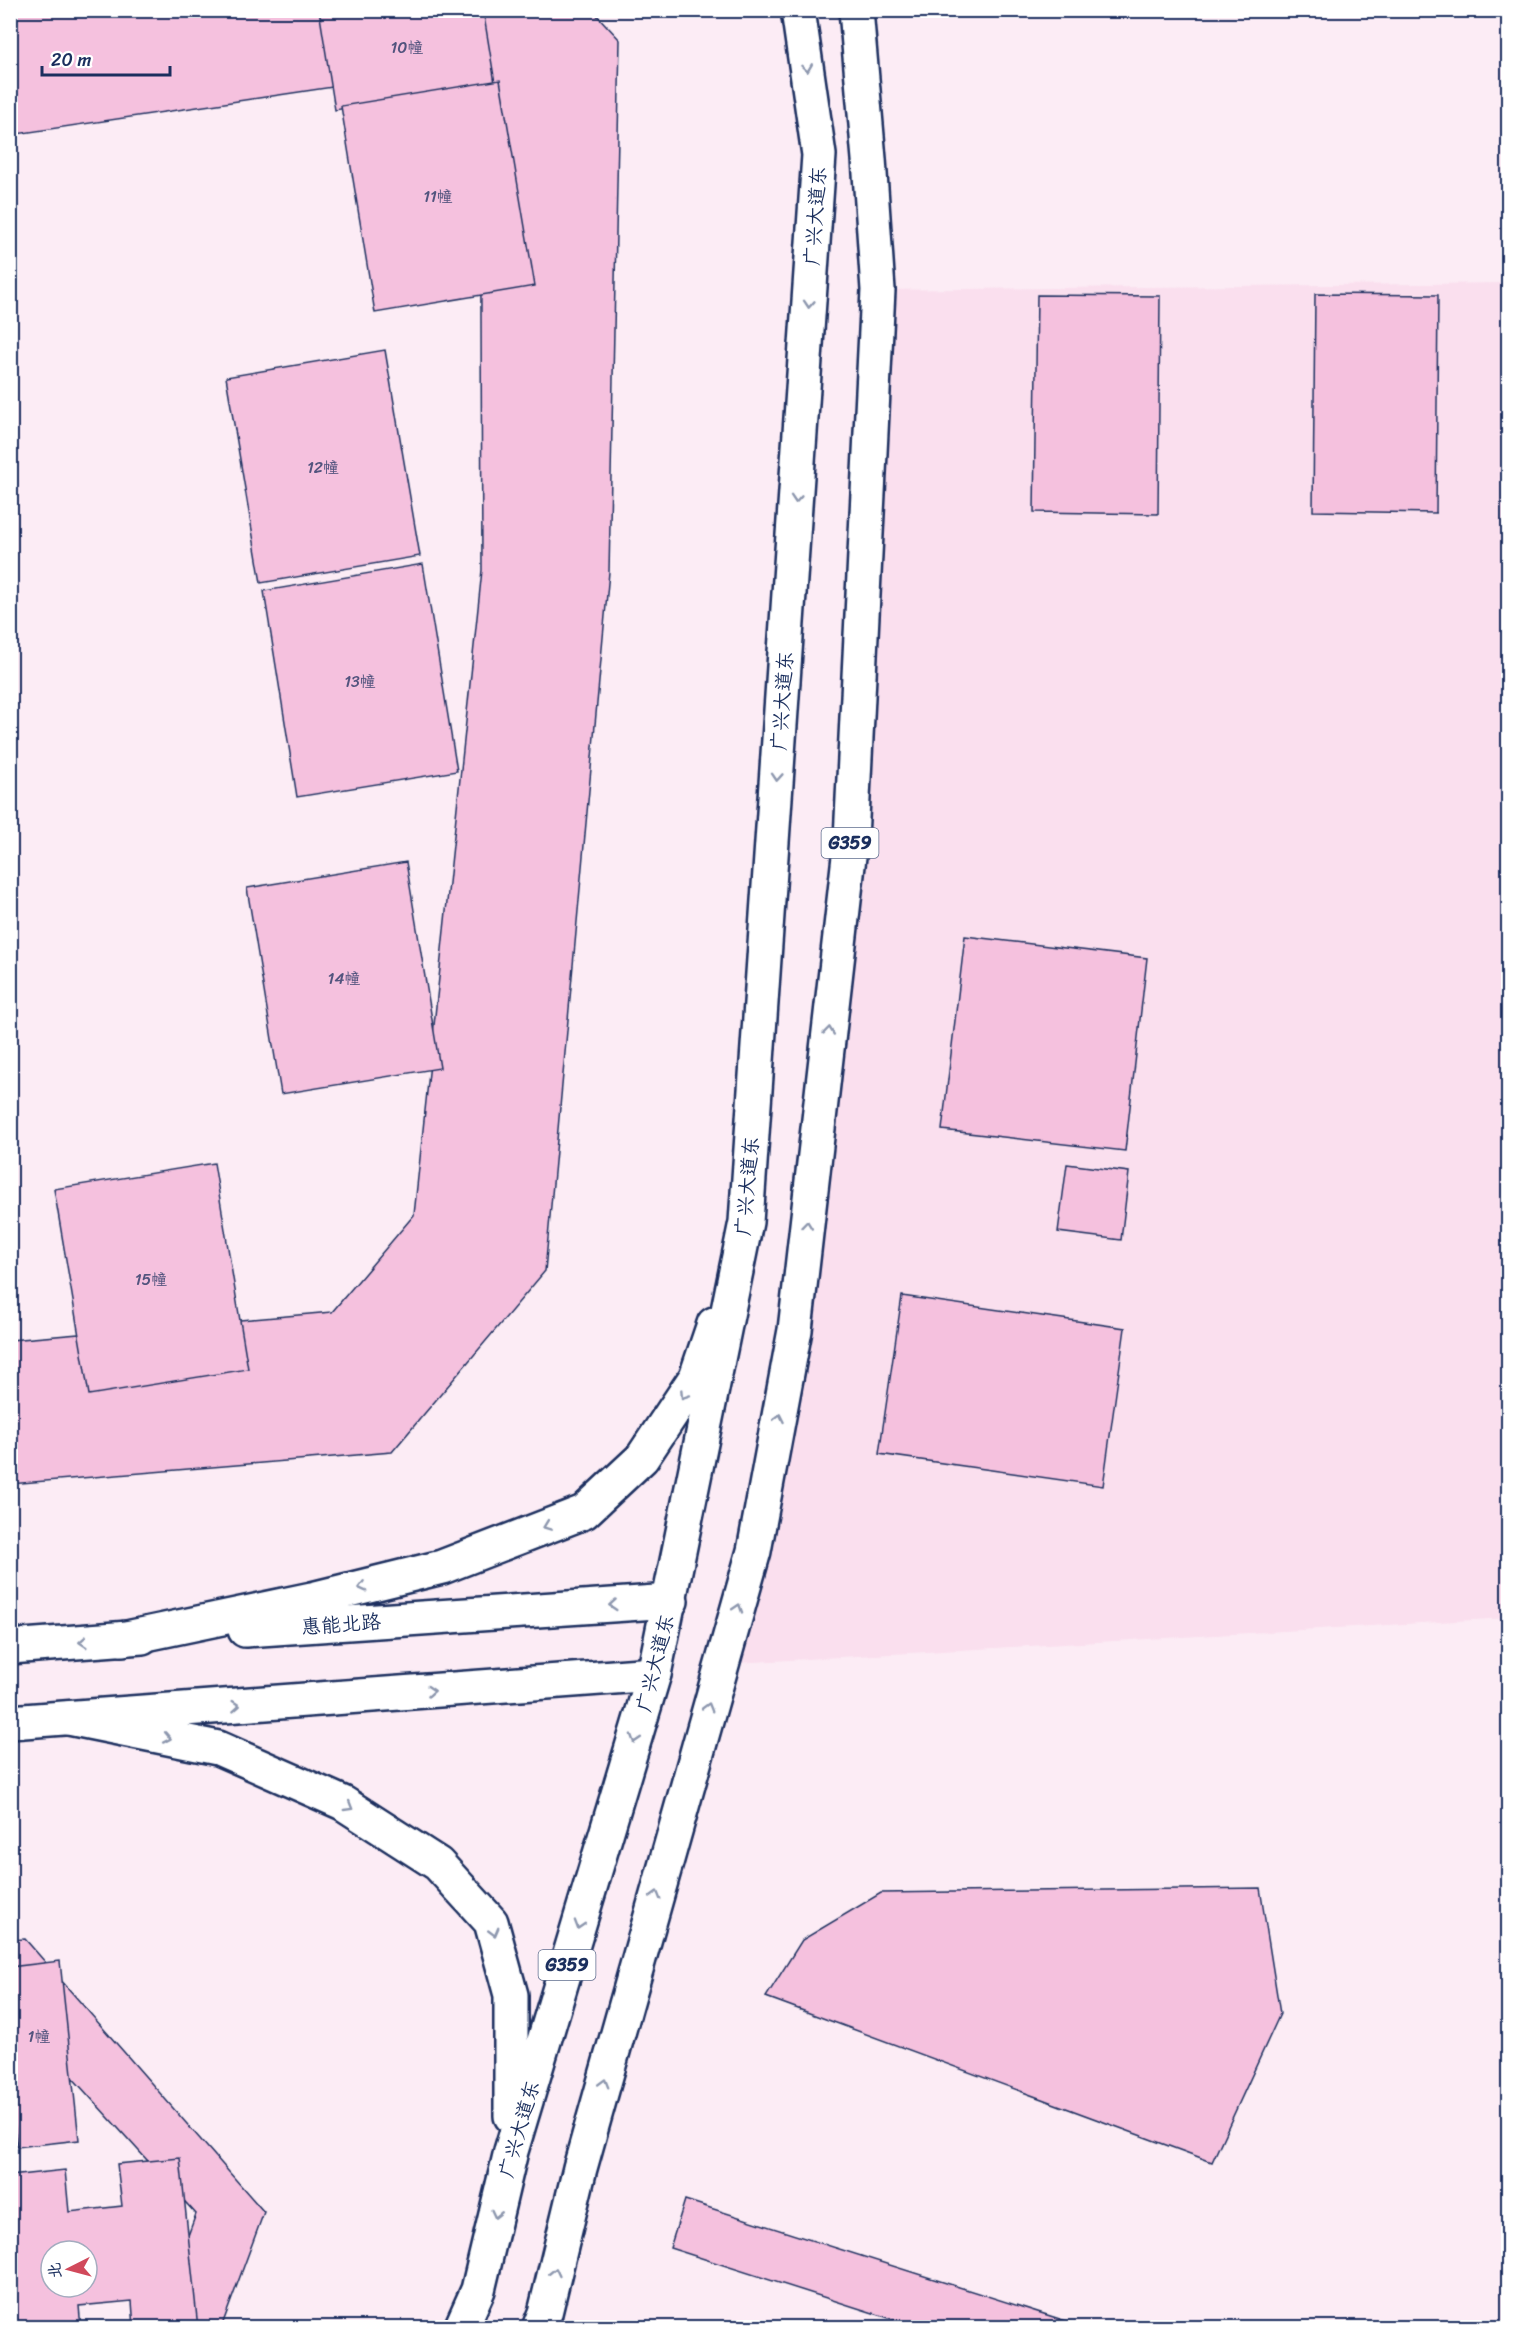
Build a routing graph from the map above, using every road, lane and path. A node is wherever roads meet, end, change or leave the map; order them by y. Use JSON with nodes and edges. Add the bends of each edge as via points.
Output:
{"nodes":[{"id":1,"x":798,"y":10,"type":"edge"},
{"id":2,"x":856,"y":10,"type":"edge"},
{"id":3,"x":746,"y":1222,"type":"junction"},
{"id":4,"x":671,"y":1601,"type":"junction"},
{"id":5,"x":122,"y":1639,"type":"junction"},
{"id":6,"x":10,"y":1647,"type":"edge"},
{"id":7,"x":654,"y":1674,"type":"junction"},
{"id":8,"x":69,"y":1718,"type":"junction"},
{"id":9,"x":10,"y":1722,"type":"edge"},
{"id":10,"x":511,"y":2151,"type":"junction"},
{"id":11,"x":461,"y":2328,"type":"edge"},
{"id":12,"x":539,"y":2328,"type":"edge"}],
"edges":[{"from":1,"to":3,"type":"main road","name":"广兴大道东","number":"G359","one_way":true,"via":[[819,155]]},
{"from":12,"to":2,"type":"main road","number":"G359","one_way":true,"via":[[580,2168],[751,1561],[795,1330],[851,839],[878,290]]},
{"from":3,"to":4,"type":"main road","name":"广兴大道东","number":"G359"},
{"from":3,"to":5,"type":"main road","one_way":true,"via":[[696,1377],[642,1458],[584,1512],[442,1567]]},
{"from":4,"to":5,"type":"main road","name":"惠能北路","one_way":true},
{"from":4,"to":7,"type":"main road","name":"广兴大道东","number":"G359"},
{"from":5,"to":6,"type":"main road","name":"惠能北路","one_way":true},
{"from":8,"to":7,"type":"main road","one_way":true},
{"from":7,"to":10,"type":"main road","name":"广兴大道东","number":"G359","one_way":true},
{"from":8,"to":9,"type":"main road"},
{"from":8,"to":10,"type":"main road","one_way":true,"via":[[218,1748],[343,1803],[438,1864],[491,1922],[511,1995]]},
{"from":10,"to":11,"type":"main road","name":"广兴大道东","number":"G359","one_way":true,"via":[[478,2290]]}]}
